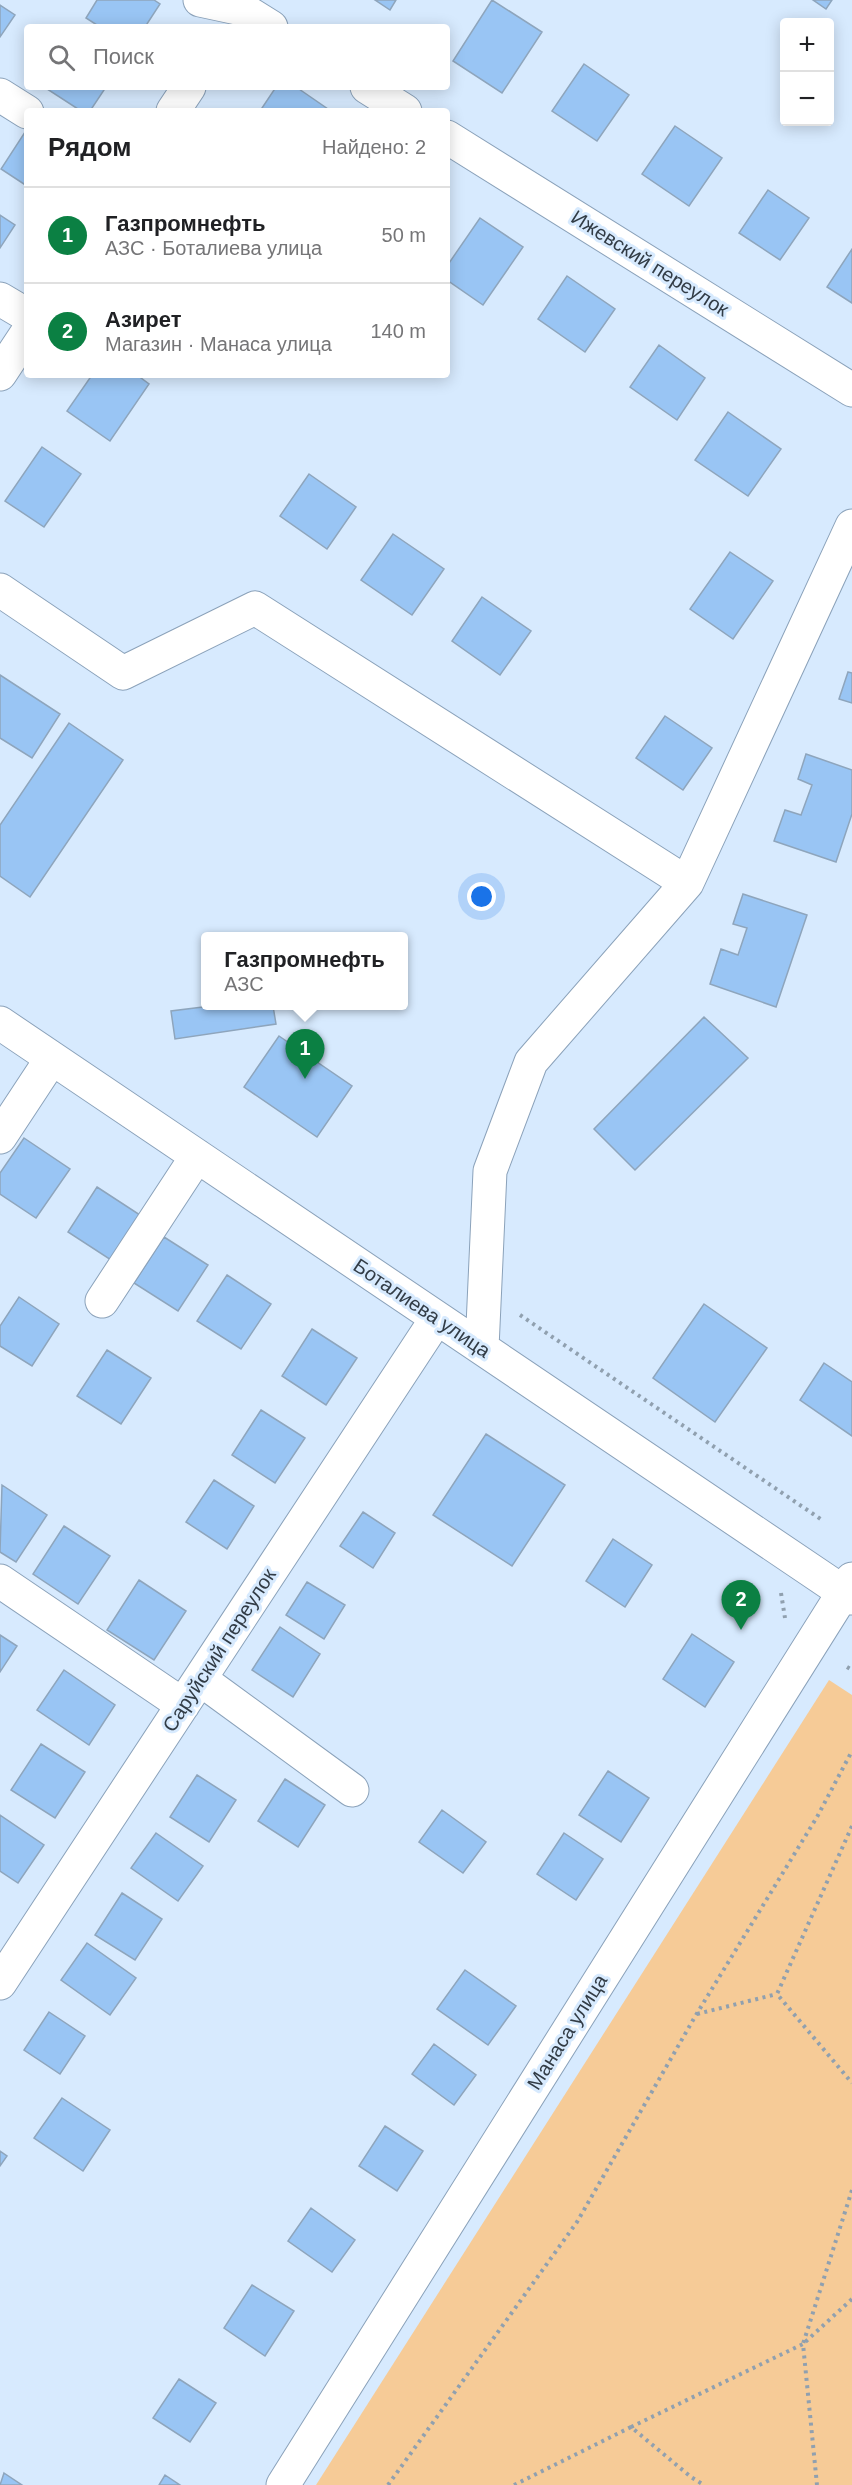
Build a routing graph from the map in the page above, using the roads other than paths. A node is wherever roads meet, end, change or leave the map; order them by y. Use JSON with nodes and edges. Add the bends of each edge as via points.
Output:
{"nodes":[{"id":1,"x":200,"y":0,"type":"edge"},
{"id":2,"x":240,"y":12,"type":"edge"},
{"id":3,"x":265,"y":24,"type":"edge"},
{"id":4,"x":187,"y":90,"type":"edge"},
{"id":5,"x":372,"y":90,"type":"edge"},
{"id":6,"x":0,"y":95,"type":"edge"},
{"id":7,"x":175,"y":108,"type":"edge"},
{"id":8,"x":400,"y":108,"type":"edge"},
{"id":9,"x":24,"y":110,"type":"edge"},
{"id":10,"x":450,"y":139,"type":"edge"},
{"id":11,"x":0,"y":298,"type":"edge"},
{"id":12,"x":24,"y":313,"type":"edge"},
{"id":13,"x":24,"y":338,"type":"edge"},
{"id":14,"x":0,"y":374,"type":"edge"},
{"id":15,"x":852,"y":390,"type":"edge"},
{"id":16,"x":852,"y":526,"type":"edge"},
{"id":17,"x":0,"y":590,"type":"edge"},
{"id":18,"x":687,"y":883,"type":"junction"},
{"id":19,"x":0,"y":1023,"type":"edge"},
{"id":20,"x":52,"y":1058,"type":"junction"},
{"id":21,"x":0,"y":1137,"type":"edge"},
{"id":22,"x":197,"y":1156,"type":"junction"},
{"id":23,"x":102,"y":1300,"type":"dead end"},
{"id":24,"x":437,"y":1318,"type":"junction"},
{"id":25,"x":482,"y":1348,"type":"junction"},
{"id":26,"x":0,"y":1581,"type":"edge"},
{"id":27,"x":849,"y":1590,"type":"edge"},
{"id":28,"x":191,"y":1692,"type":"junction"},
{"id":29,"x":352,"y":1790,"type":"dead end"},
{"id":30,"x":0,"y":1983,"type":"edge"},
{"id":31,"x":283,"y":2485,"type":"edge"}],
"edges":[{"from":1,"to":2,"type":"street"},
{"from":2,"to":3,"type":"street"},
{"from":4,"to":7,"type":"street"},
{"from":5,"to":8,"type":"street"},
{"from":6,"to":9,"type":"street"},
{"from":10,"to":15,"type":"street","name":"Ижевский переулок"},
{"from":11,"to":12,"type":"street"},
{"from":13,"to":14,"type":"street"},
{"from":16,"to":18,"type":"street"},
{"from":17,"to":18,"type":"street","via":[[123,673],[255,608]]},
{"from":18,"to":25,"type":"street","via":[[531,1062],[490,1171]]},
{"from":19,"to":20,"type":"street","name":"Боталиева улица"},
{"from":20,"to":21,"type":"street"},
{"from":20,"to":22,"type":"street","name":"Боталиева улица"},
{"from":22,"to":23,"type":"street"},
{"from":22,"to":24,"type":"street","name":"Боталиева улица"},
{"from":24,"to":25,"type":"street","name":"Боталиева улица"},
{"from":24,"to":28,"type":"street","name":"Саруйский переулок"},
{"from":25,"to":27,"type":"street","name":"Боталиева улица"},
{"from":26,"to":28,"type":"street"},
{"from":27,"to":31,"type":"street","name":"Манаса улица"},
{"from":28,"to":29,"type":"street"},
{"from":28,"to":30,"type":"street","name":"Саруйский переулок"}]}
